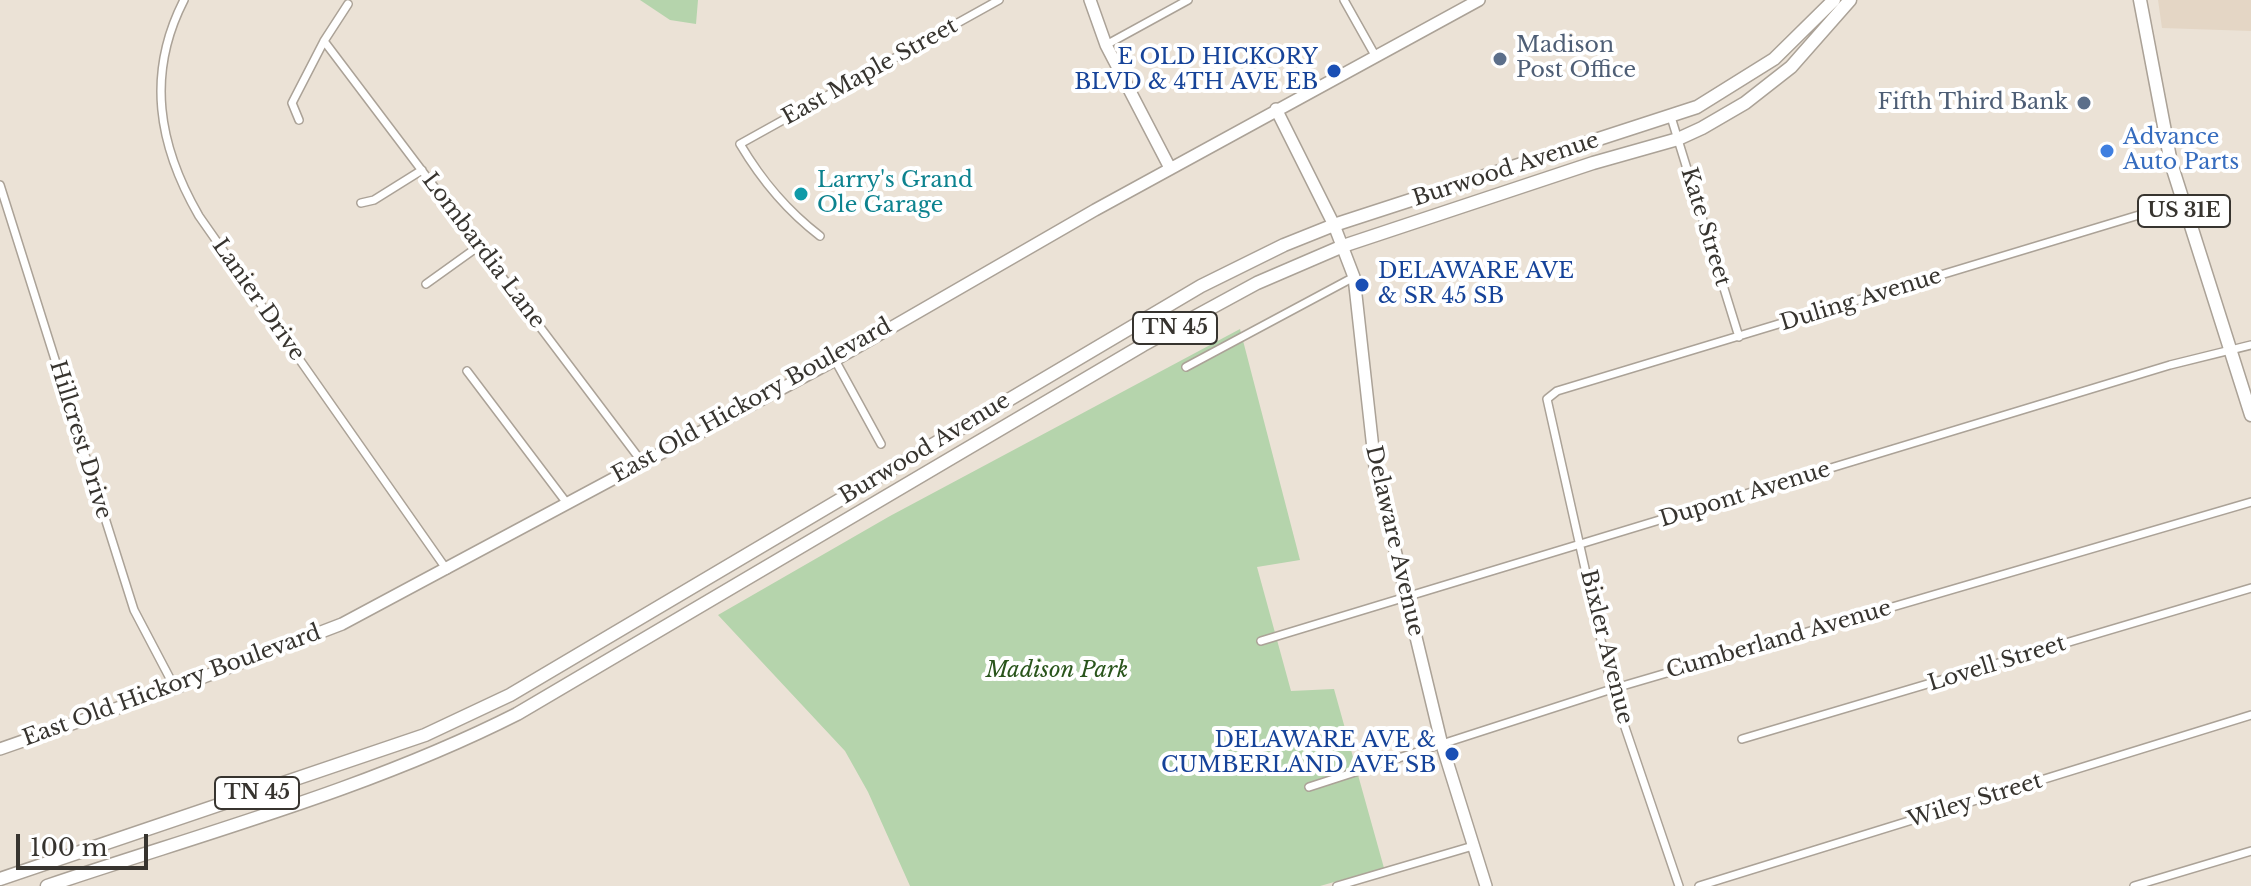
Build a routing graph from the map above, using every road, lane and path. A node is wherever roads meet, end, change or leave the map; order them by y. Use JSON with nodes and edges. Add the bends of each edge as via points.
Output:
{"nodes":[{"id":1,"x":184,"y":0,"type":"edge"},
{"id":2,"x":999,"y":0,"type":"edge"},
{"id":3,"x":1090,"y":0,"type":"edge"},
{"id":4,"x":1188,"y":0,"type":"edge"},
{"id":5,"x":1344,"y":0,"type":"edge"},
{"id":6,"x":1479,"y":0,"type":"edge"},
{"id":7,"x":1834,"y":0,"type":"edge"},
{"id":8,"x":1850,"y":0,"type":"edge"},
{"id":9,"x":2140,"y":0,"type":"edge"},
{"id":10,"x":348,"y":4,"type":"dead end"},
{"id":11,"x":324,"y":41,"type":"junction"},
{"id":12,"x":1106,"y":45,"type":"junction"},
{"id":13,"x":1377,"y":59,"type":"junction"},
{"id":14,"x":1276,"y":109,"type":"junction"},
{"id":15,"x":1671,"y":117,"type":"junction"},
{"id":16,"x":299,"y":120,"type":"dead end"},
{"id":17,"x":1678,"y":139,"type":"junction"},
{"id":18,"x":1170,"y":168,"type":"junction"},
{"id":19,"x":422,"y":170,"type":"junction"},
{"id":20,"x":0,"y":185,"type":"edge"},
{"id":21,"x":2182,"y":202,"type":"junction"},
{"id":22,"x":361,"y":203,"type":"dead end"},
{"id":23,"x":1334,"y":225,"type":"junction"},
{"id":24,"x":820,"y":236,"type":"dead end"},
{"id":25,"x":479,"y":246,"type":"junction"},
{"id":26,"x":1343,"y":246,"type":"junction"},
{"id":27,"x":1354,"y":277,"type":"junction"},
{"id":28,"x":426,"y":284,"type":"dead end"},
{"id":29,"x":1739,"y":337,"type":"junction"},
{"id":30,"x":2251,"y":345,"type":"edge"},
{"id":31,"x":2229,"y":349,"type":"junction"},
{"id":32,"x":835,"y":360,"type":"junction"},
{"id":33,"x":1186,"y":367,"type":"dead end"},
{"id":34,"x":467,"y":371,"type":"dead end"},
{"id":35,"x":1546,"y":404,"type":"joint"},
{"id":36,"x":2251,"y":415,"type":"edge"},
{"id":37,"x":881,"y":444,"type":"dead end"},
{"id":38,"x":642,"y":462,"type":"junction"},
{"id":39,"x":566,"y":502,"type":"junction"},
{"id":40,"x":2251,"y":502,"type":"edge"},
{"id":41,"x":1581,"y":545,"type":"junction"},
{"id":42,"x":447,"y":570,"type":"junction"},
{"id":43,"x":2251,"y":588,"type":"edge"},
{"id":44,"x":1406,"y":596,"type":"junction"},
{"id":45,"x":1261,"y":641,"type":"dead end"},
{"id":46,"x":175,"y":688,"type":"junction"},
{"id":47,"x":1612,"y":689,"type":"junction"},
{"id":48,"x":2251,"y":715,"type":"edge"},
{"id":49,"x":1742,"y":739,"type":"dead end"},
{"id":50,"x":1442,"y":745,"type":"junction"},
{"id":51,"x":0,"y":749,"type":"edge"},
{"id":52,"x":1309,"y":787,"type":"dead end"},
{"id":53,"x":1473,"y":846,"type":"junction"},
{"id":54,"x":2251,"y":851,"type":"edge"},
{"id":55,"x":0,"y":879,"type":"edge"},
{"id":56,"x":47,"y":886,"type":"edge"},
{"id":57,"x":1337,"y":886,"type":"edge"},
{"id":58,"x":1486,"y":886,"type":"edge"},
{"id":59,"x":1679,"y":886,"type":"edge"},
{"id":60,"x":1699,"y":886,"type":"edge"},
{"id":61,"x":2134,"y":886,"type":"edge"}],
"edges":[{"from":1,"to":42,"type":"street","name":"Lanier Drive","via":[[165,43],[160,84],[170,154],[185,190]]},
{"from":2,"to":24,"type":"street","name":"East Maple Street","via":[[740,144],[761,179]]},
{"from":3,"to":12,"type":"street"},
{"from":4,"to":12,"type":"street"},
{"from":5,"to":13,"type":"street"},
{"from":6,"to":13,"type":"street","name":"East Old Hickory Boulevard"},
{"from":7,"to":15,"type":"main road","name":"Burwood Avenue","number":"TN 45","via":[[1755,74]]},
{"from":8,"to":17,"type":"main road","name":"Burwood Avenue","number":"TN 45","via":[[1814,46],[1766,88]]},
{"from":9,"to":21,"type":"main road","number":"US 31E"},
{"from":10,"to":11,"type":"street"},
{"from":11,"to":16,"type":"street","via":[[292,103]]},
{"from":11,"to":19,"type":"street","name":"Lombardia Lane"},
{"from":12,"to":18,"type":"street"},
{"from":13,"to":14,"type":"street","name":"East Old Hickory Boulevard"},
{"from":14,"to":18,"type":"street","name":"East Old Hickory Boulevard"},
{"from":14,"to":23,"type":"street","name":"Delaware Avenue"},
{"from":15,"to":17,"type":"street","name":"Kate Street"},
{"from":15,"to":23,"type":"main road","name":"Burwood Avenue","number":"TN 45"},
{"from":17,"to":26,"type":"main road","name":"Burwood Avenue","number":"TN 45"},
{"from":17,"to":29,"type":"street","name":"Kate Street"},
{"from":18,"to":32,"type":"street","name":"East Old Hickory Boulevard"},
{"from":19,"to":22,"type":"street"},
{"from":19,"to":25,"type":"street","name":"Lombardia Lane"},
{"from":20,"to":46,"type":"street","name":"Hillcrest Drive","via":[[134,610]]},
{"from":21,"to":29,"type":"street","name":"Duling Avenue"},
{"from":21,"to":31,"type":"main road","number":"US 31E"},
{"from":23,"to":26,"type":"street","name":"Delaware Avenue"},
{"from":23,"to":55,"type":"main road","name":"Burwood Avenue","number":"TN 45","via":[[1201,286],[510,695],[425,735]]},
{"from":25,"to":28,"type":"street"},
{"from":25,"to":38,"type":"street","name":"Lombardia Lane"},
{"from":26,"to":27,"type":"street","name":"Delaware Avenue"},
{"from":26,"to":56,"type":"main road","name":"Burwood Avenue","number":"TN 45","via":[[1257,283],[1143,345],[463,741]]},
{"from":27,"to":33,"type":"street"},
{"from":27,"to":44,"type":"street","name":"Delaware Avenue","via":[[1375,467]]},
{"from":29,"to":35,"type":"street","name":"Duling Avenue","via":[[1557,391]]},
{"from":30,"to":31,"type":"street","name":"Dupont Avenue"},
{"from":31,"to":36,"type":"main road","number":"US 31E"},
{"from":31,"to":41,"type":"street","name":"Dupont Avenue"},
{"from":32,"to":37,"type":"street"},
{"from":32,"to":38,"type":"street","name":"East Old Hickory Boulevard"},
{"from":34,"to":39,"type":"street"},
{"from":35,"to":41,"type":"street","name":"Bixler Avenue"},
{"from":38,"to":39,"type":"street","name":"East Old Hickory Boulevard"},
{"from":39,"to":42,"type":"street","name":"East Old Hickory Boulevard"},
{"from":40,"to":47,"type":"street","name":"Cumberland Avenue"},
{"from":41,"to":44,"type":"street","name":"Dupont Avenue"},
{"from":41,"to":47,"type":"street","name":"Bixler Avenue"},
{"from":42,"to":46,"type":"street","name":"East Old Hickory Boulevard","via":[[342,624]]},
{"from":43,"to":49,"type":"street","name":"Lovell Street"},
{"from":44,"to":45,"type":"street","name":"Dupont Avenue"},
{"from":44,"to":50,"type":"street","name":"Delaware Avenue"},
{"from":46,"to":51,"type":"street","name":"East Old Hickory Boulevard"},
{"from":47,"to":50,"type":"street","name":"Cumberland Avenue"},
{"from":47,"to":59,"type":"street","name":"Bixler Avenue"},
{"from":48,"to":60,"type":"street","name":"Wiley Street"},
{"from":50,"to":52,"type":"street","name":"Cumberland Avenue"},
{"from":50,"to":53,"type":"street","name":"Delaware Avenue"},
{"from":53,"to":57,"type":"street"},
{"from":53,"to":58,"type":"street","name":"Delaware Avenue"},
{"from":54,"to":61,"type":"street"}]}
